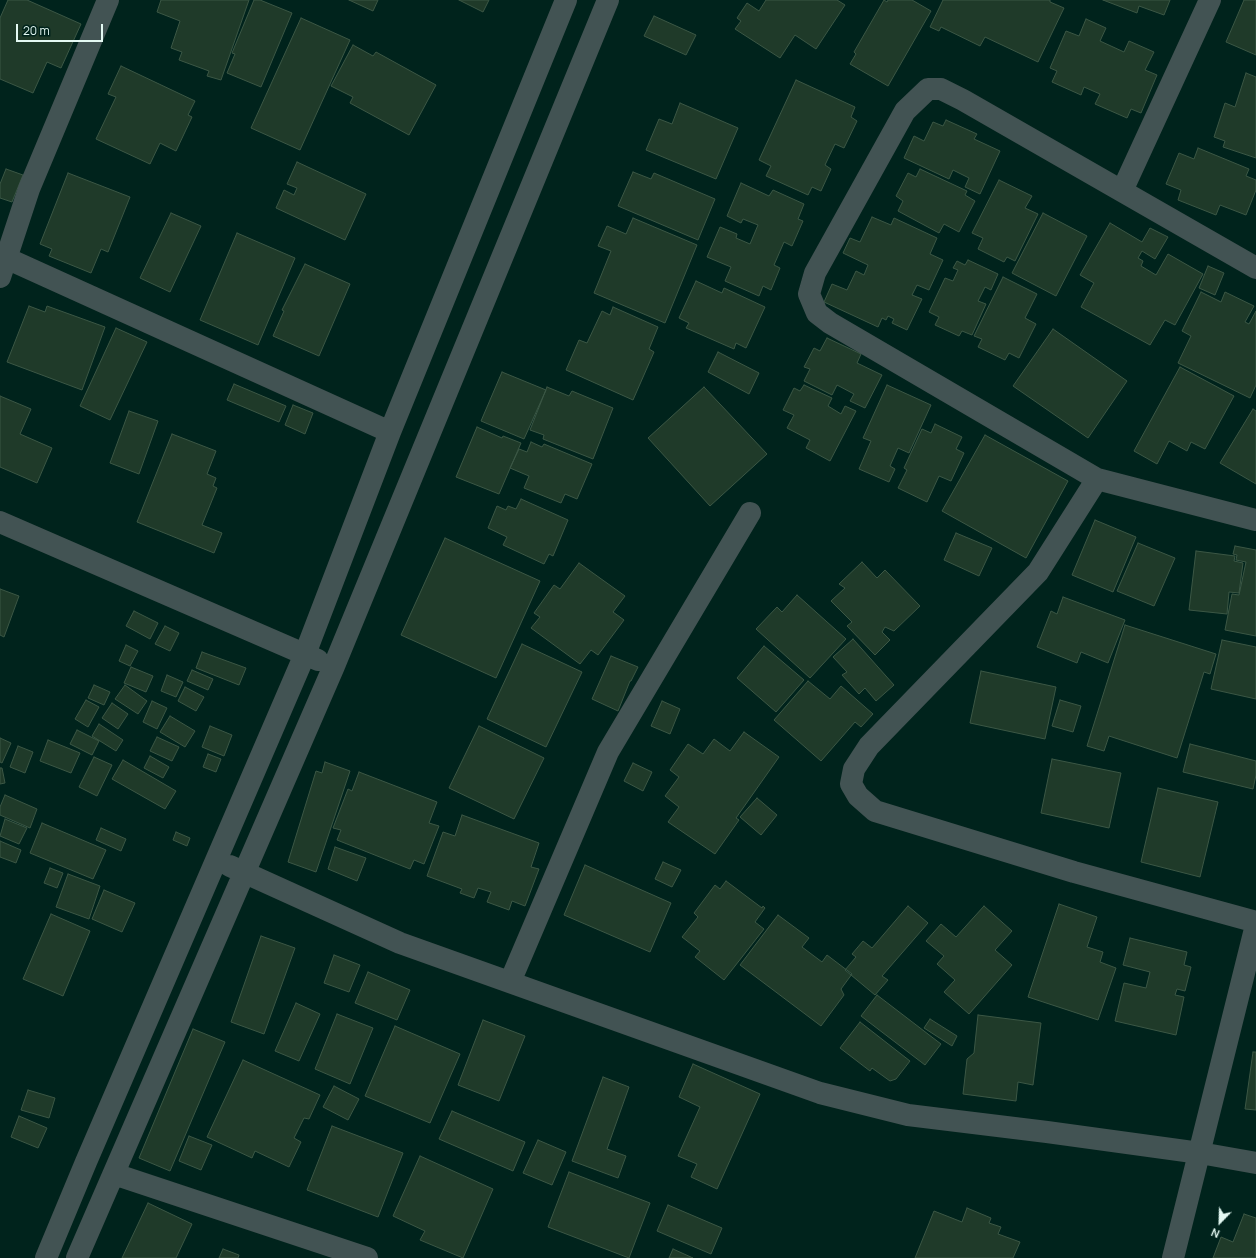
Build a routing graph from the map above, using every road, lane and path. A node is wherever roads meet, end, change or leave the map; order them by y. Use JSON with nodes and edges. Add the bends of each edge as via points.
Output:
{"nodes":[{"id":1,"x":108,"y":0,"type":"edge"},
{"id":2,"x":566,"y":0,"type":"edge"},
{"id":3,"x":608,"y":0,"type":"edge"},
{"id":4,"x":1210,"y":0,"type":"edge"},
{"id":5,"x":1122,"y":191,"type":"junction"},
{"id":6,"x":3,"y":268,"type":"edge"},
{"id":7,"x":1256,"y":268,"type":"edge"},
{"id":8,"x":390,"y":432,"type":"junction"},
{"id":9,"x":1096,"y":479,"type":"junction"},
{"id":10,"x":750,"y":513,"type":"dead end"},
{"id":11,"x":1256,"y":520,"type":"edge"},
{"id":12,"x":0,"y":522,"type":"edge"},
{"id":13,"x":305,"y":654,"type":"junction"},
{"id":14,"x":334,"y":666,"type":"junction"},
{"id":15,"x":216,"y":860,"type":"junction"},
{"id":16,"x":243,"y":872,"type":"junction"},
{"id":17,"x":1256,"y":924,"type":"edge"},
{"id":18,"x":510,"y":982,"type":"junction"},
{"id":19,"x":1200,"y":1153,"type":"junction"},
{"id":20,"x":1256,"y":1163,"type":"edge"},
{"id":21,"x":114,"y":1174,"type":"junction"},
{"id":22,"x":46,"y":1258,"type":"edge"},
{"id":23,"x":77,"y":1258,"type":"edge"},
{"id":24,"x":367,"y":1258,"type":"edge"},
{"id":25,"x":1173,"y":1258,"type":"edge"}],
"edges":[{"from":1,"to":6,"type":"street","via":[[29,189]]},
{"from":2,"to":8,"type":"street"},
{"from":3,"to":14,"type":"street"},
{"from":4,"to":5,"type":"street"},
{"from":5,"to":7,"type":"street"},
{"from":5,"to":9,"type":"street","via":[[942,89],[928,90],[905,111],[815,274],[809,294],[817,313],[836,327]]},
{"from":6,"to":8,"type":"street"},
{"from":8,"to":13,"type":"street"},
{"from":9,"to":11,"type":"street"},
{"from":9,"to":17,"type":"street","via":[[1038,572],[869,746],[854,769],[851,784],[858,796],[876,811],[1074,872]]},
{"from":10,"to":18,"type":"street","via":[[608,752]]},
{"from":12,"to":13,"type":"street"},
{"from":13,"to":14,"type":"street"},
{"from":13,"to":15,"type":"street"},
{"from":14,"to":16,"type":"street"},
{"from":15,"to":16,"type":"street"},
{"from":15,"to":22,"type":"street"},
{"from":16,"to":18,"type":"street","via":[[400,943]]},
{"from":16,"to":21,"type":"street"},
{"from":17,"to":19,"type":"street"},
{"from":18,"to":19,"type":"street","via":[[820,1093],[908,1115]]},
{"from":19,"to":20,"type":"street"},
{"from":19,"to":25,"type":"street"},
{"from":21,"to":23,"type":"street"},
{"from":21,"to":24,"type":"street"}]}
